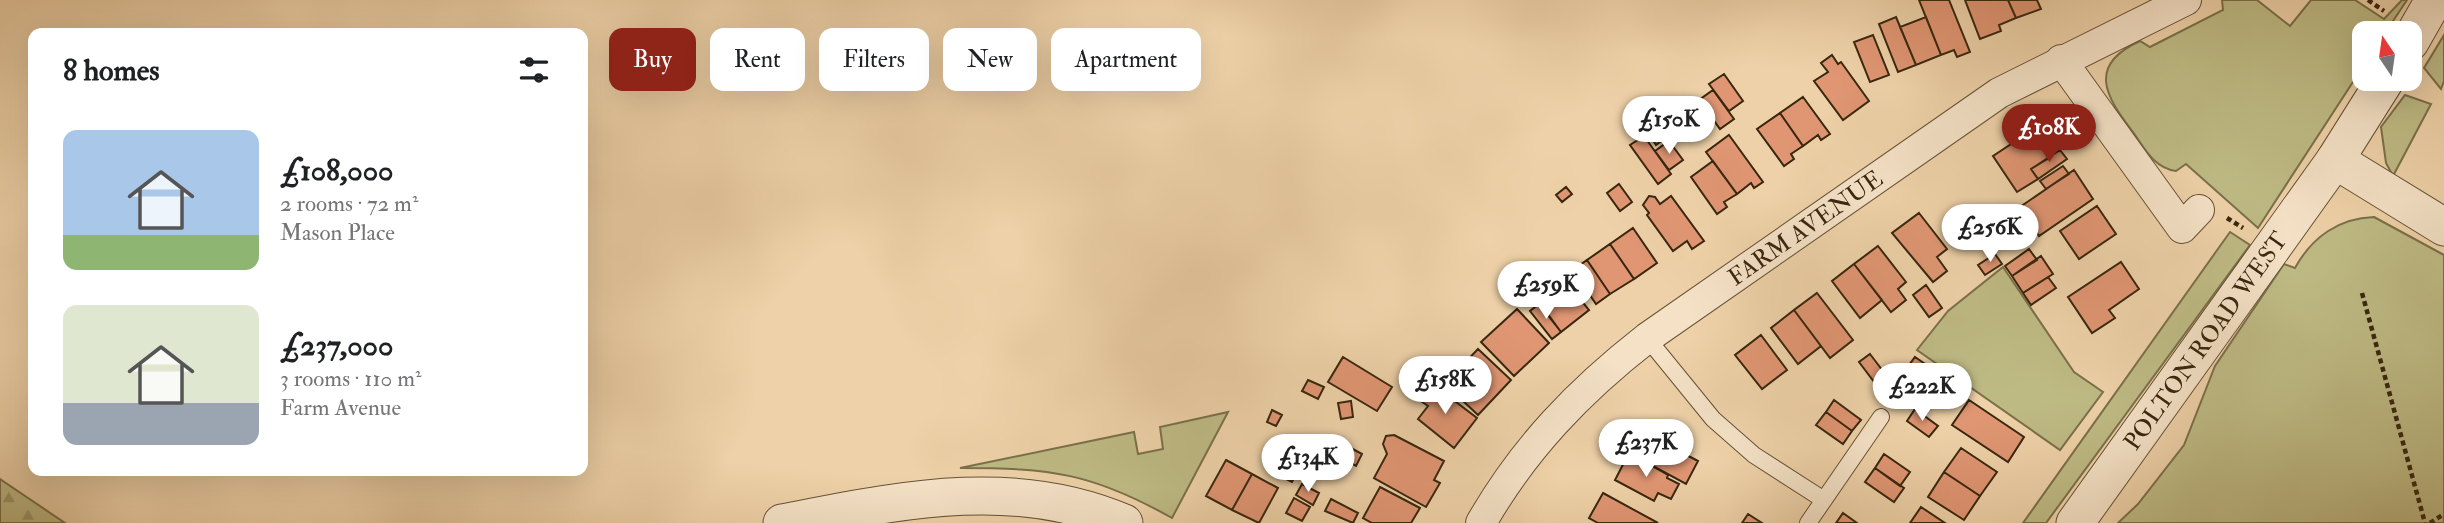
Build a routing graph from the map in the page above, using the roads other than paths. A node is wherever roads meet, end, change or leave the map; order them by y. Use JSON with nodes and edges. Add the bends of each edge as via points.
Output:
{"nodes":[{"id":1,"x":2186,"y":0,"type":"edge"},
{"id":2,"x":2434,"y":0,"type":"edge"},
{"id":3,"x":2422,"y":21,"type":"edge"},
{"id":4,"x":2061,"y":60,"type":"junction"},
{"id":5,"x":2378,"y":91,"type":"edge"},
{"id":6,"x":2335,"y":160,"type":"junction"},
{"id":7,"x":2199,"y":210,"type":"dead end"},
{"id":8,"x":2444,"y":227,"type":"edge"},
{"id":9,"x":1647,"y":338,"type":"junction"},
{"id":10,"x":1881,"y":417,"type":"dead end"},
{"id":11,"x":1824,"y":500,"type":"junction"},
{"id":12,"x":791,"y":522,"type":"edge"},
{"id":13,"x":1124,"y":523,"type":"edge"},
{"id":14,"x":1481,"y":523,"type":"edge"},
{"id":15,"x":1808,"y":523,"type":"edge"},
{"id":16,"x":2075,"y":523,"type":"edge"}],
"edges":[{"from":1,"to":4,"type":"street","name":"FARM AVENUE"},
{"from":2,"to":3,"type":"street"},
{"from":4,"to":7,"type":"street","via":[[2182,228]]},
{"from":4,"to":9,"type":"street","name":"FARM AVENUE","via":[[1999,93]]},
{"from":5,"to":6,"type":"street","name":"POLTON ROAD WEST"},
{"from":6,"to":8,"type":"street"},
{"from":6,"to":16,"type":"street","name":"POLTON ROAD WEST"},
{"from":9,"to":11,"type":"lane","via":[[1713,419],[1754,455]]},
{"from":9,"to":14,"type":"street","name":"FARM AVENUE","via":[[1594,380],[1553,421],[1519,462]]},
{"from":10,"to":11,"type":"lane"},
{"from":11,"to":15,"type":"lane"},
{"from":12,"to":13,"type":"street","via":[[957,494],[1010,495],[1062,503]]}]}
